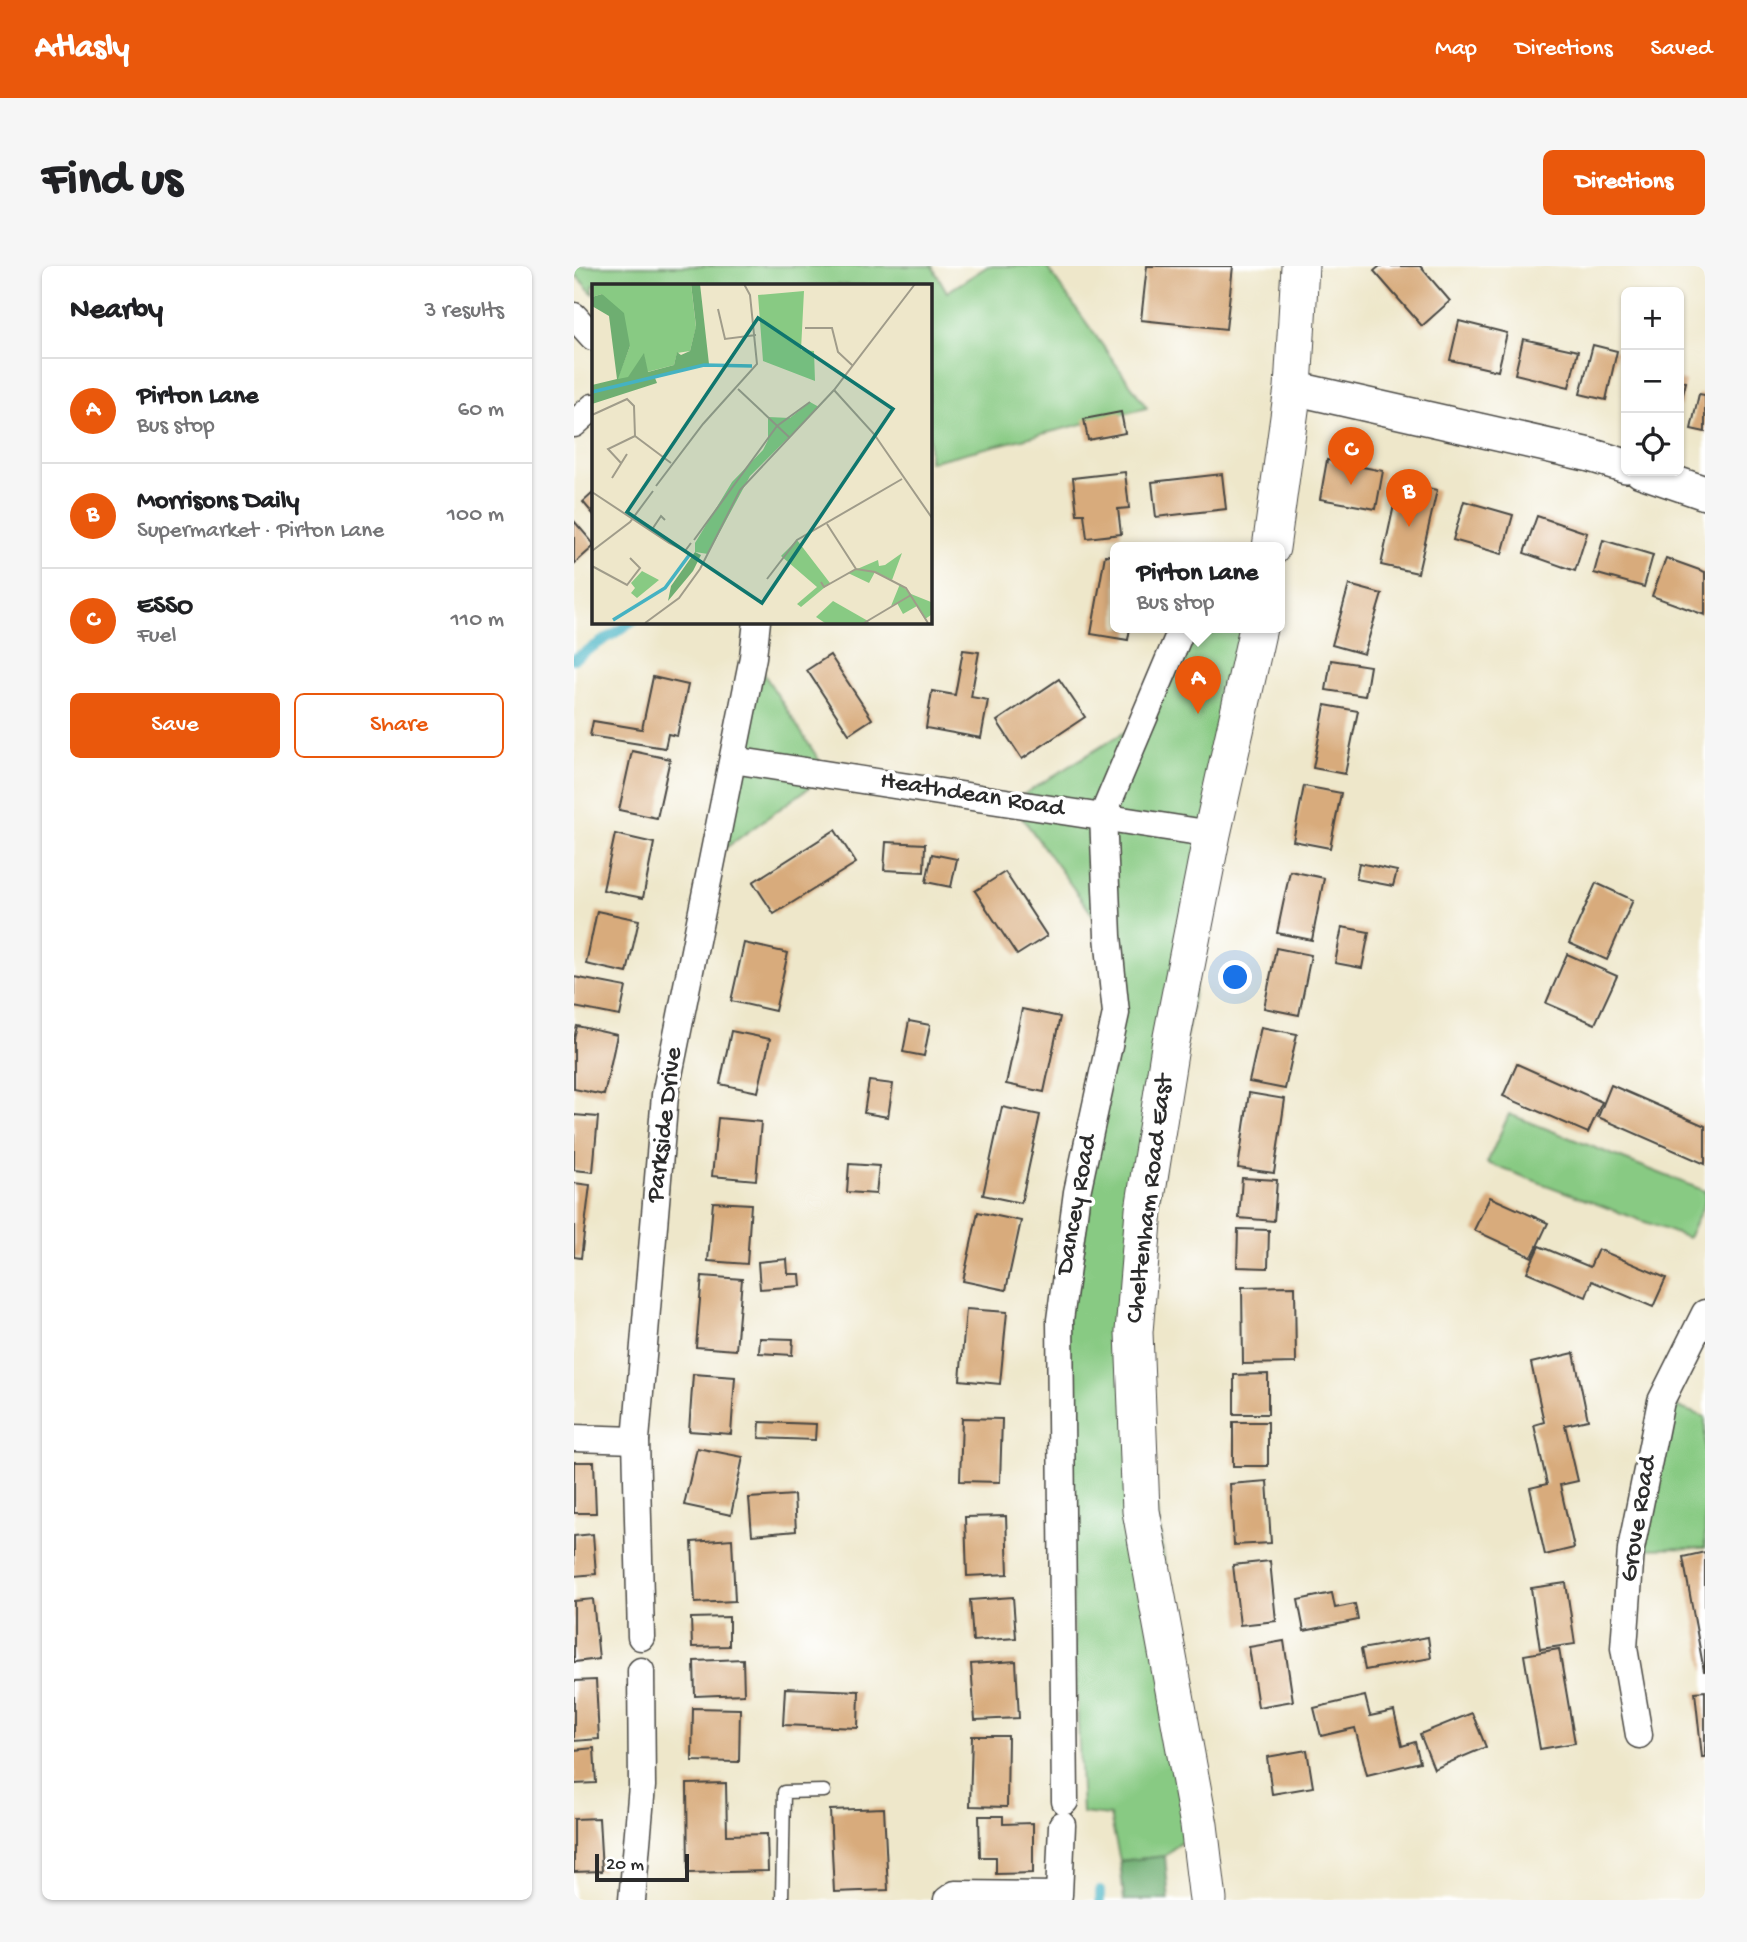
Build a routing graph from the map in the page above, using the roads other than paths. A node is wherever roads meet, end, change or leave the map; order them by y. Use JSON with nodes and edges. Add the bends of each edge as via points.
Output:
{"nodes":[{"id":1,"x":1300,"y":266,"type":"edge"},
{"id":2,"x":574,"y":316,"type":"edge"},
{"id":3,"x":592,"y":336,"type":"edge"},
{"id":4,"x":1293,"y":388,"type":"junction"},
{"id":5,"x":592,"y":408,"type":"edge"},
{"id":6,"x":574,"y":424,"type":"edge"},
{"id":7,"x":1621,"y":464,"type":"edge"},
{"id":8,"x":1656,"y":476,"type":"edge"},
{"id":9,"x":1705,"y":493,"type":"edge"},
{"id":10,"x":1272,"y":542,"type":"edge"},
{"id":11,"x":757,"y":623,"type":"edge"},
{"id":12,"x":1180,"y":633,"type":"edge"},
{"id":13,"x":1257,"y":633,"type":"edge"},
{"id":14,"x":733,"y":760,"type":"junction"},
{"id":15,"x":1103,"y":816,"type":"junction"},
{"id":16,"x":1212,"y":834,"type":"junction"},
{"id":17,"x":1705,"y":1313,"type":"edge"},
{"id":18,"x":574,"y":1438,"type":"edge"},
{"id":19,"x":636,"y":1440,"type":"junction"},
{"id":20,"x":641,"y":1637,"type":"dead end"},
{"id":21,"x":641,"y":1671,"type":"dead end"},
{"id":22,"x":1639,"y":1735,"type":"dead end"},
{"id":23,"x":824,"y":1791,"type":"dead end"},
{"id":24,"x":632,"y":1900,"type":"edge"},
{"id":25,"x":782,"y":1900,"type":"edge"},
{"id":26,"x":947,"y":1900,"type":"edge"},
{"id":27,"x":1208,"y":1900,"type":"edge"}],
"edges":[{"from":1,"to":4,"type":"main road"},
{"from":2,"to":3,"type":"street"},
{"from":4,"to":7,"type":"street"},
{"from":4,"to":10,"type":"main road"},
{"from":5,"to":6,"type":"street"},
{"from":8,"to":9,"type":"street"},
{"from":11,"to":14,"type":"street","name":"Parkside Drive"},
{"from":12,"to":15,"type":"street","name":"Dancey Road"},
{"from":13,"to":16,"type":"main road","name":"Cheltenham Road East"},
{"from":14,"to":15,"type":"street","name":"Heathdean Road"},
{"from":14,"to":19,"type":"street","name":"Parkside Drive","via":[[666,1094]]},
{"from":15,"to":16,"type":"street","name":"Heathdean Road"},
{"from":15,"to":26,"type":"street","name":"Dancey Road","via":[[1116,1013],[1077,1192],[1060,1320],[1063,1813],[1059,1895],[955,1894]]},
{"from":16,"to":27,"type":"main road","name":"Cheltenham Road East","via":[[1144,1210],[1134,1332],[1141,1511],[1197,1812]]},
{"from":17,"to":22,"type":"street","name":"Grove Road","via":[[1661,1401],[1631,1549],[1624,1648]]},
{"from":18,"to":19,"type":"street"},
{"from":19,"to":20,"type":"street","name":"Parkside Drive"},
{"from":21,"to":24,"type":"street","via":[[642,1786]]},
{"from":23,"to":25,"type":"lane","via":[[784,1792]]}]}
